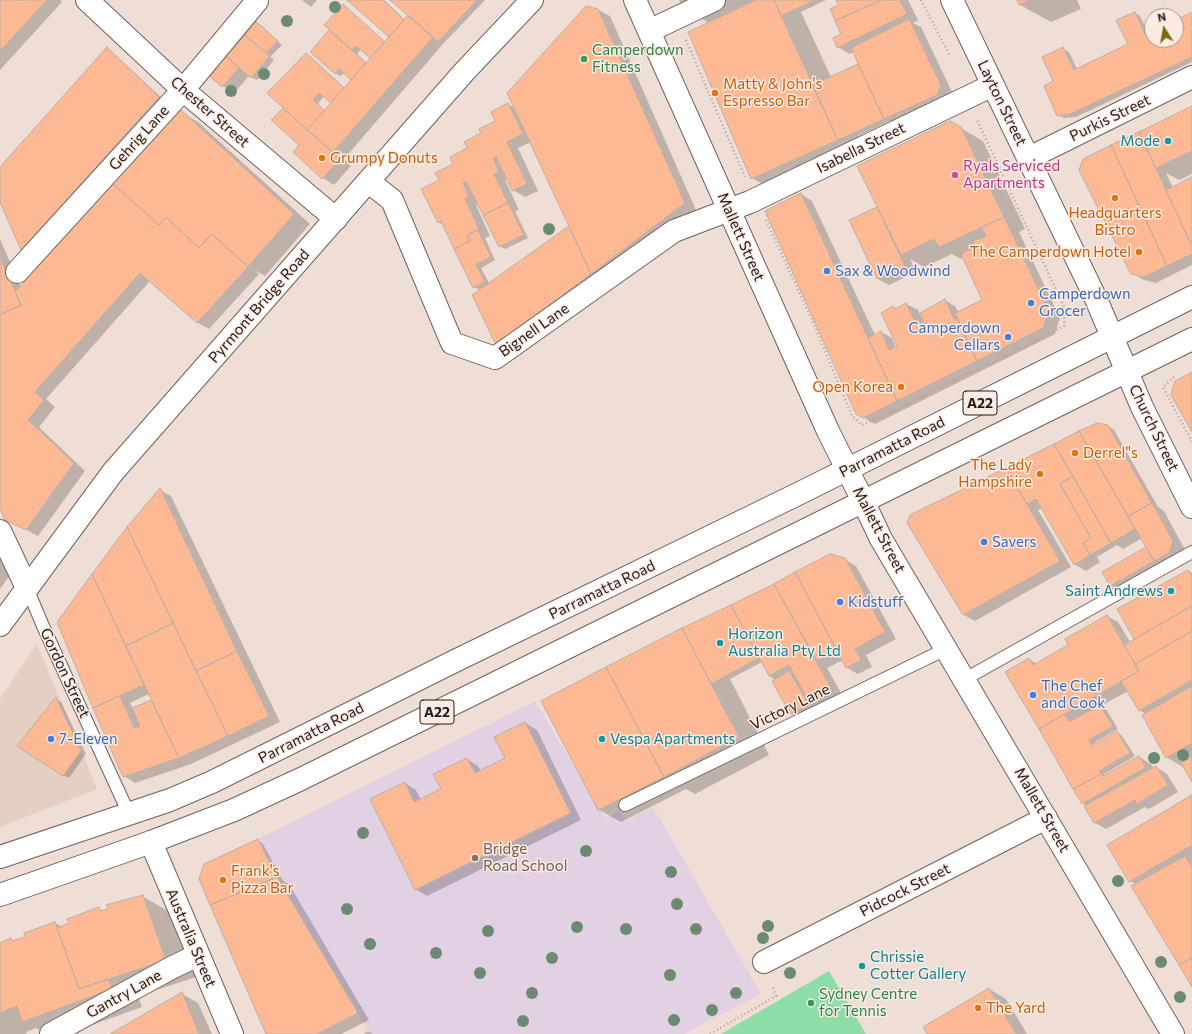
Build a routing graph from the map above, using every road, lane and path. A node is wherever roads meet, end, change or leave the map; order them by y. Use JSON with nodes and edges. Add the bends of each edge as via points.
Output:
{"nodes":[{"id":1,"x":87,"y":0,"type":"edge"},
{"id":2,"x":532,"y":0,"type":"edge"},
{"id":3,"x":635,"y":0,"type":"edge"},
{"id":4,"x":747,"y":0,"type":"edge"},
{"id":5,"x":921,"y":0,"type":"edge"},
{"id":6,"x":952,"y":0,"type":"edge"},
{"id":7,"x":257,"y":1,"type":"dead end"},
{"id":8,"x":724,"y":3,"type":"edge"},
{"id":9,"x":648,"y":31,"type":"junction"},
{"id":10,"x":685,"y":36,"type":"dead end"},
{"id":11,"x":952,"y":60,"type":"dead end"},
{"id":12,"x":1192,"y":77,"type":"edge"},
{"id":13,"x":993,"y":85,"type":"junction"},
{"id":14,"x":183,"y":90,"type":"junction"},
{"id":15,"x":968,"y":96,"type":"junction"},
{"id":16,"x":1029,"y":158,"type":"junction"},
{"id":17,"x":369,"y":182,"type":"junction"},
{"id":18,"x":755,"y":199,"type":"junction"},
{"id":19,"x":729,"y":210,"type":"junction"},
{"id":20,"x":336,"y":219,"type":"junction"},
{"id":21,"x":17,"y":272,"type":"dead end"},
{"id":22,"x":1192,"y":297,"type":"edge"},
{"id":23,"x":1112,"y":337,"type":"junction"},
{"id":24,"x":1192,"y":338,"type":"edge"},
{"id":25,"x":1127,"y":371,"type":"junction"},
{"id":26,"x":1179,"y":374,"type":"dead end"},
{"id":27,"x":1192,"y":442,"type":"edge"},
{"id":28,"x":847,"y":470,"type":"junction"},
{"id":29,"x":863,"y":502,"type":"junction"},
{"id":30,"x":1192,"y":507,"type":"edge"},
{"id":31,"x":0,"y":531,"type":"edge"},
{"id":32,"x":1192,"y":552,"type":"edge"},
{"id":33,"x":27,"y":588,"type":"junction"},
{"id":34,"x":0,"y":625,"type":"edge"},
{"id":35,"x":946,"y":649,"type":"junction"},
{"id":36,"x":965,"y":680,"type":"junction"},
{"id":37,"x":626,"y":804,"type":"dead end"},
{"id":38,"x":129,"y":814,"type":"junction"},
{"id":39,"x":1046,"y":818,"type":"junction"},
{"id":40,"x":151,"y":842,"type":"junction"},
{"id":41,"x":0,"y":857,"type":"edge"},
{"id":42,"x":0,"y":895,"type":"edge"},
{"id":43,"x":198,"y":955,"type":"junction"},
{"id":44,"x":764,"y":962,"type":"joint"},
{"id":45,"x":51,"y":1034,"type":"edge"},
{"id":46,"x":232,"y":1034,"type":"edge"},
{"id":47,"x":710,"y":1034,"type":"edge"},
{"id":48,"x":1173,"y":1034,"type":"edge"}],
"edges":[{"from":1,"to":14,"type":"main road","name":"Chester Street"},
{"from":2,"to":17,"type":"main road","name":"Pyrmont Bridge Road","via":[[464,72]]},
{"from":3,"to":9,"type":"main road","name":"Mallett Street"},
{"from":4,"to":8,"type":"path"},
{"from":5,"to":11,"type":"path"},
{"from":6,"to":13,"type":"main road","name":"Layton Street"},
{"from":7,"to":14,"type":"main road","name":"Gehrig Lane"},
{"from":8,"to":9,"type":"main road"},
{"from":9,"to":19,"type":"main road","name":"Mallett Street"},
{"from":10,"to":18,"type":"path"},
{"from":12,"to":16,"type":"main road","name":"Purkis Street"},
{"from":13,"to":15,"type":"main road","name":"Isabella Street"},
{"from":13,"to":16,"type":"main road","name":"Layton Street"},
{"from":14,"to":20,"type":"main road","name":"Chester Street"},
{"from":14,"to":21,"type":"main road","name":"Gehrig Lane"},
{"from":15,"to":18,"type":"main road","name":"Isabella Street"},
{"from":15,"to":18,"type":"path","via":[[1064,307],[1064,326],[881,417],[862,425],[852,416],[816,328]]},
{"from":16,"to":23,"type":"main road","name":"Layton Street"},
{"from":17,"to":19,"type":"main road","name":"Bignell Lane","via":[[392,200],[452,343],[495,358],[674,231]]},
{"from":17,"to":20,"type":"main road","name":"Pyrmont Bridge Road"},
{"from":18,"to":19,"type":"main road","name":"Isabella Street"},
{"from":19,"to":28,"type":"main road","name":"Mallett Street"},
{"from":20,"to":33,"type":"main road","name":"Pyrmont Bridge Road","via":[[113,472]]},
{"from":22,"to":23,"type":"main road","name":"Parramatta Road","number":"A22"},
{"from":23,"to":25,"type":"main road","name":"Layton Street"},
{"from":23,"to":28,"type":"main road","name":"Parramatta Road","number":"A22"},
{"from":24,"to":25,"type":"main road","number":"A22"},
{"from":25,"to":29,"type":"main road","number":"A22"},
{"from":25,"to":30,"type":"main road","name":"Church Street"},
{"from":26,"to":27,"type":"path","via":[[1163,387]]},
{"from":28,"to":29,"type":"main road","name":"Mallett Street"},
{"from":28,"to":38,"type":"main road","name":"Parramatta Road","number":"A22","via":[[212,782]]},
{"from":29,"to":35,"type":"main road","name":"Mallett Street","via":[[881,539]]},
{"from":29,"to":40,"type":"main road","number":"A22","via":[[301,779],[234,810]]},
{"from":31,"to":33,"type":"main road","name":"Gordon Street"},
{"from":32,"to":36,"type":"lane"},
{"from":33,"to":34,"type":"main road","name":"Pyrmont Bridge Road"},
{"from":33,"to":38,"type":"lane","name":"Gordon Street"},
{"from":35,"to":36,"type":"main road","name":"Mallett Street"},
{"from":35,"to":37,"type":"lane","name":"Victory Lane"},
{"from":36,"to":39,"type":"main road","name":"Mallett Street"},
{"from":38,"to":41,"type":"main road","name":"Parramatta Road","number":"A22"},
{"from":39,"to":44,"type":"main road","name":"Pidcock Street"},
{"from":39,"to":48,"type":"main road","name":"Mallett Street"},
{"from":40,"to":42,"type":"main road","number":"A22"},
{"from":40,"to":43,"type":"main road","name":"Australia Street"},
{"from":43,"to":45,"type":"main road","name":"Gantry Lane"},
{"from":43,"to":46,"type":"main road","name":"Australia Street"},
{"from":44,"to":47,"type":"path","via":[[776,996]]}]}
